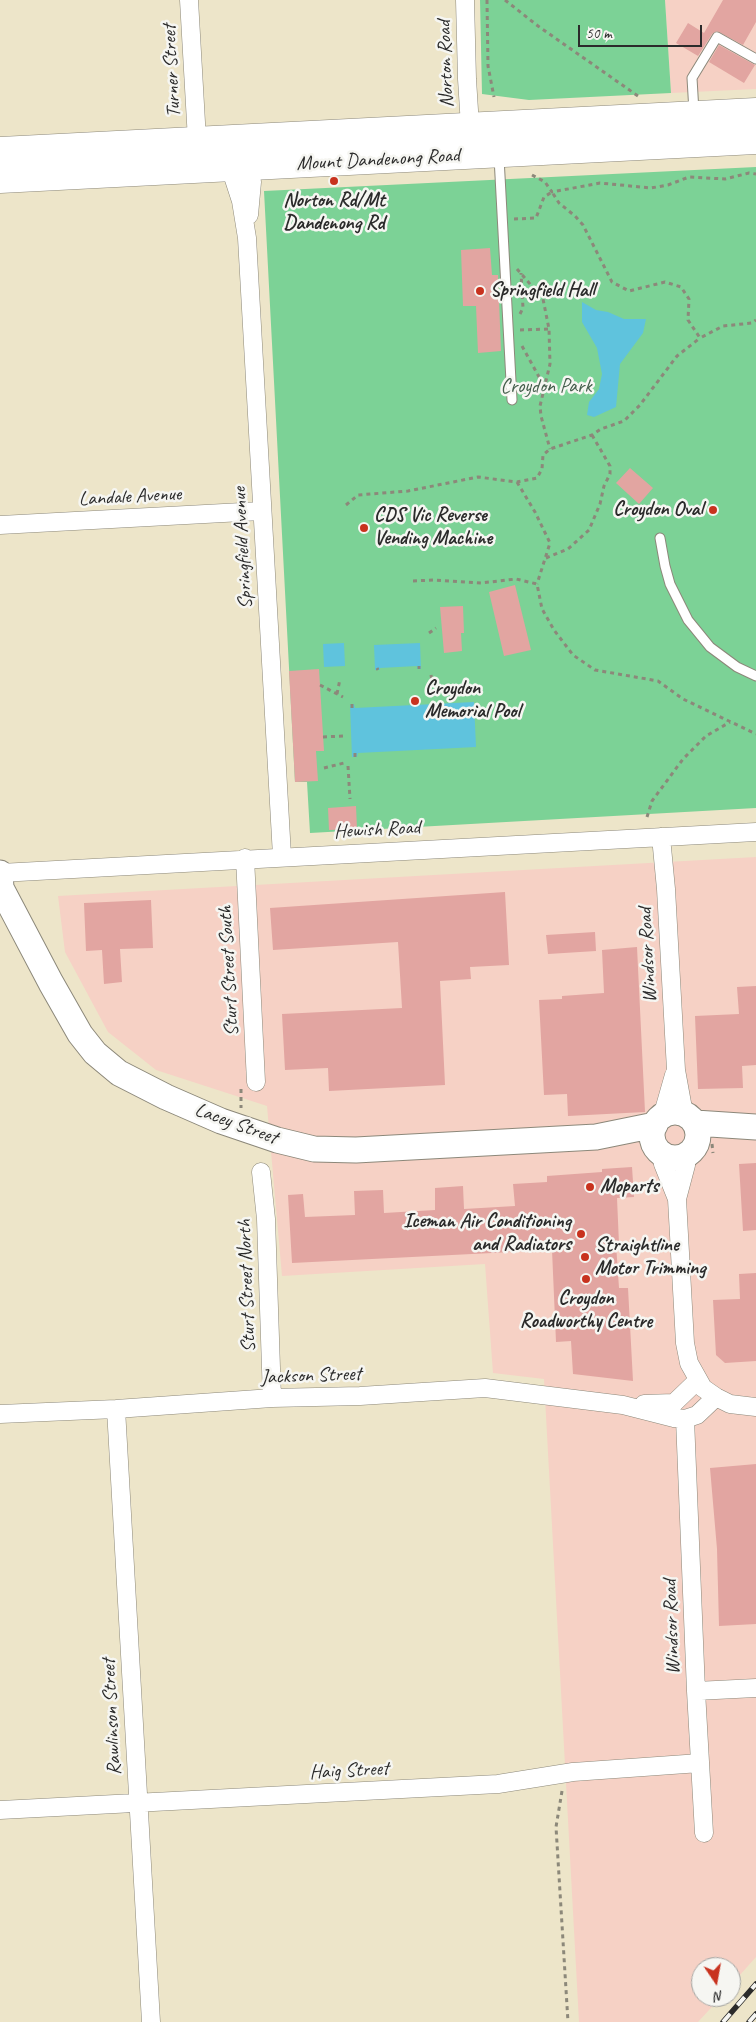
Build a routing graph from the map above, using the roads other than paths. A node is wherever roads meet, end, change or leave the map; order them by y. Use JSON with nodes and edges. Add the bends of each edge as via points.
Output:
{"nodes":[{"id":1,"x":189,"y":0,"type":"edge"},
{"id":2,"x":465,"y":0,"type":"edge"},
{"id":3,"x":756,"y":58,"type":"edge"},
{"id":4,"x":756,"y":112,"type":"edge"},
{"id":5,"x":694,"y":115,"type":"junction"},
{"id":6,"x":470,"y":126,"type":"junction"},
{"id":7,"x":197,"y":140,"type":"junction"},
{"id":8,"x":756,"y":140,"type":"edge"},
{"id":9,"x":99,"y":146,"type":"junction"},
{"id":10,"x":0,"y":151,"type":"edge"},
{"id":11,"x":472,"y":155,"type":"junction"},
{"id":12,"x":500,"y":165,"type":"junction"},
{"id":13,"x":239,"y":167,"type":"junction"},
{"id":14,"x":0,"y":179,"type":"edge"},
{"id":15,"x":512,"y":400,"type":"dead end"},
{"id":16,"x":262,"y":511,"type":"junction"},
{"id":17,"x":0,"y":525,"type":"edge"},
{"id":18,"x":660,"y":538,"type":"dead end"},
{"id":19,"x":756,"y":676,"type":"edge"},
{"id":20,"x":756,"y":832,"type":"edge"},
{"id":21,"x":661,"y":837,"type":"junction"},
{"id":22,"x":282,"y":856,"type":"junction"},
{"id":23,"x":245,"y":858,"type":"junction"},
{"id":24,"x":0,"y":873,"type":"edge"},
{"id":25,"x":256,"y":1082,"type":"dead end"},
{"id":26,"x":752,"y":1127,"type":"edge"},
{"id":27,"x":674,"y":1135,"type":"junction"},
{"id":28,"x":261,"y":1172,"type":"dead end"},
{"id":29,"x":677,"y":1200,"type":"junction"},
{"id":30,"x":698,"y":1380,"type":"junction"},
{"id":31,"x":716,"y":1397,"type":"junction"},
{"id":32,"x":272,"y":1398,"type":"junction"},
{"id":33,"x":623,"y":1405,"type":"junction"},
{"id":34,"x":756,"y":1407,"type":"edge"},
{"id":35,"x":116,"y":1409,"type":"junction"},
{"id":36,"x":0,"y":1414,"type":"edge"},
{"id":37,"x":685,"y":1419,"type":"junction"},
{"id":38,"x":756,"y":1688,"type":"edge"},
{"id":39,"x":696,"y":1690,"type":"junction"},
{"id":40,"x":700,"y":1763,"type":"junction"},
{"id":41,"x":139,"y":1802,"type":"junction"},
{"id":42,"x":0,"y":1810,"type":"edge"},
{"id":43,"x":704,"y":1833,"type":"dead end"},
{"id":44,"x":151,"y":2022,"type":"edge"}],
"edges":[{"from":1,"to":7,"type":"street","name":"Turner Street"},
{"from":2,"to":6,"type":"street","name":"Norton Road"},
{"from":3,"to":5,"type":"lane","via":[[717,37],[692,78]]},
{"from":4,"to":5,"type":"main road","name":"Mount Dandenong Road"},
{"from":5,"to":6,"type":"main road","name":"Mount Dandenong Road"},
{"from":6,"to":7,"type":"main road","name":"Mount Dandenong Road"},
{"from":6,"to":11,"type":"main road"},
{"from":7,"to":9,"type":"main road","name":"Mount Dandenong Road"},
{"from":8,"to":12,"type":"main road","name":"Mount Dandenong Road"},
{"from":9,"to":10,"type":"main road","name":"Mount Dandenong Road"},
{"from":9,"to":13,"type":"street","via":[[233,152]]},
{"from":11,"to":12,"type":"main road","name":"Mount Dandenong Road"},
{"from":11,"to":13,"type":"main road","name":"Mount Dandenong Road"},
{"from":12,"to":15,"type":"lane"},
{"from":13,"to":14,"type":"main road","name":"Mount Dandenong Road"},
{"from":13,"to":16,"type":"street","name":"Springfield Avenue","via":[[252,182],[247,238]]},
{"from":16,"to":17,"type":"street","name":"Landale Avenue"},
{"from":16,"to":22,"type":"street","name":"Springfield Avenue"},
{"from":18,"to":19,"type":"lane","via":[[670,584],[688,620],[710,647]]},
{"from":20,"to":21,"type":"street","name":"Hewish Road"},
{"from":21,"to":22,"type":"street","name":"Hewish Road"},
{"from":21,"to":27,"type":"street","name":"Windsor Road","via":[[676,1070]]},
{"from":22,"to":23,"type":"street","name":"Hewish Road"},
{"from":23,"to":24,"type":"street","name":"Hewish Road"},
{"from":23,"to":25,"type":"street","name":"Sturt Street South"},
{"from":24,"to":27,"type":"street","name":"Lacey Street","via":[[1,888],[80,1034],[95,1053],[118,1073],[241,1128],[314,1149],[356,1150]]},
{"from":26,"to":27,"type":"street","name":"Lacey Street"},
{"from":27,"to":29,"type":"street","name":"Windsor Road","via":[[686,1165]]},
{"from":27,"to":29,"type":"street","name":"Windsor Road","via":[[663,1164]]},
{"from":28,"to":32,"type":"street","name":"Sturt Street North","via":[[266,1219]]},
{"from":29,"to":30,"type":"street","name":"Windsor Road","via":[[685,1343],[689,1363]]},
{"from":30,"to":31,"type":"street","name":"Windsor Road"},
{"from":30,"to":33,"type":"street","via":[[674,1403]]},
{"from":31,"to":34,"type":"street","via":[[730,1404]]},
{"from":31,"to":37,"type":"street","via":[[697,1415]]},
{"from":32,"to":33,"type":"street","name":"Jackson Street","via":[[485,1388]]},
{"from":32,"to":35,"type":"street","name":"Jackson Street"},
{"from":33,"to":37,"type":"street"},
{"from":35,"to":36,"type":"street","name":"Jackson Street"},
{"from":35,"to":41,"type":"street","name":"Rawlinson Street"},
{"from":37,"to":39,"type":"street","name":"Windsor Road"},
{"from":38,"to":39,"type":"street"},
{"from":39,"to":40,"type":"street","name":"Windsor Road"},
{"from":40,"to":41,"type":"street","name":"Haig Street","via":[[564,1774],[498,1784]]},
{"from":40,"to":43,"type":"street","name":"Windsor Road"},
{"from":41,"to":42,"type":"street","name":"Haig Street"},
{"from":41,"to":44,"type":"street","name":"Rawlinson Street"}]}
